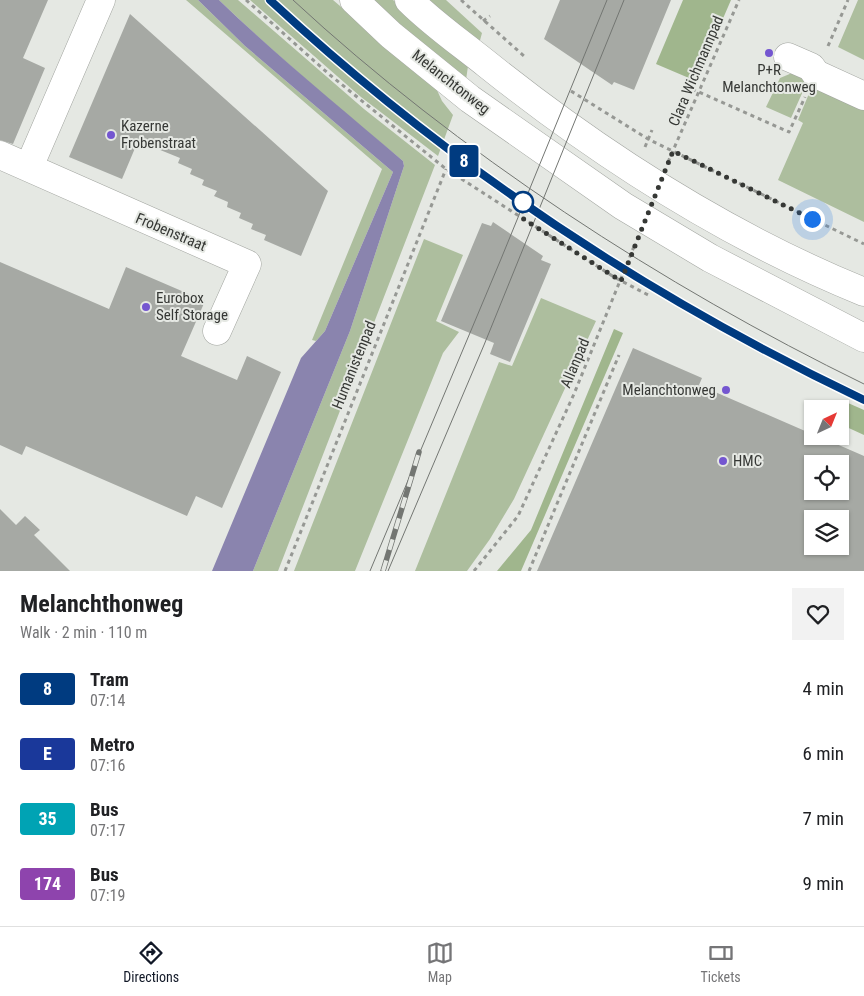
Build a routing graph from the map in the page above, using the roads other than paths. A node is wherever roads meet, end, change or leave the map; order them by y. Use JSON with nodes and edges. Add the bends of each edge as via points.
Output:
{"nodes":[{"id":1,"x":101,"y":0,"type":"edge"},
{"id":2,"x":354,"y":0,"type":"edge"},
{"id":3,"x":409,"y":0,"type":"edge"},
{"id":4,"x":788,"y":57,"type":"dead end"},
{"id":5,"x":864,"y":96,"type":"edge"},
{"id":6,"x":0,"y":156,"type":"edge"},
{"id":7,"x":29,"y":167,"type":"junction"},
{"id":8,"x":864,"y":292,"type":"edge"},
{"id":9,"x":217,"y":331,"type":"dead end"},
{"id":10,"x":864,"y":338,"type":"edge"}],
"edges":[{"from":1,"to":7,"type":"street"},
{"from":2,"to":10,"type":"street","name":"Melanchtonweg","via":[[391,35],[470,99],[645,220],[710,258]]},
{"from":3,"to":8,"type":"street","via":[[536,104],[659,185],[744,236]]},
{"from":4,"to":5,"type":"street"},
{"from":6,"to":7,"type":"street","name":"Frobenstraat"},
{"from":7,"to":9,"type":"street","name":"Frobenstraat","via":[[139,219],[247,264]]}]}
